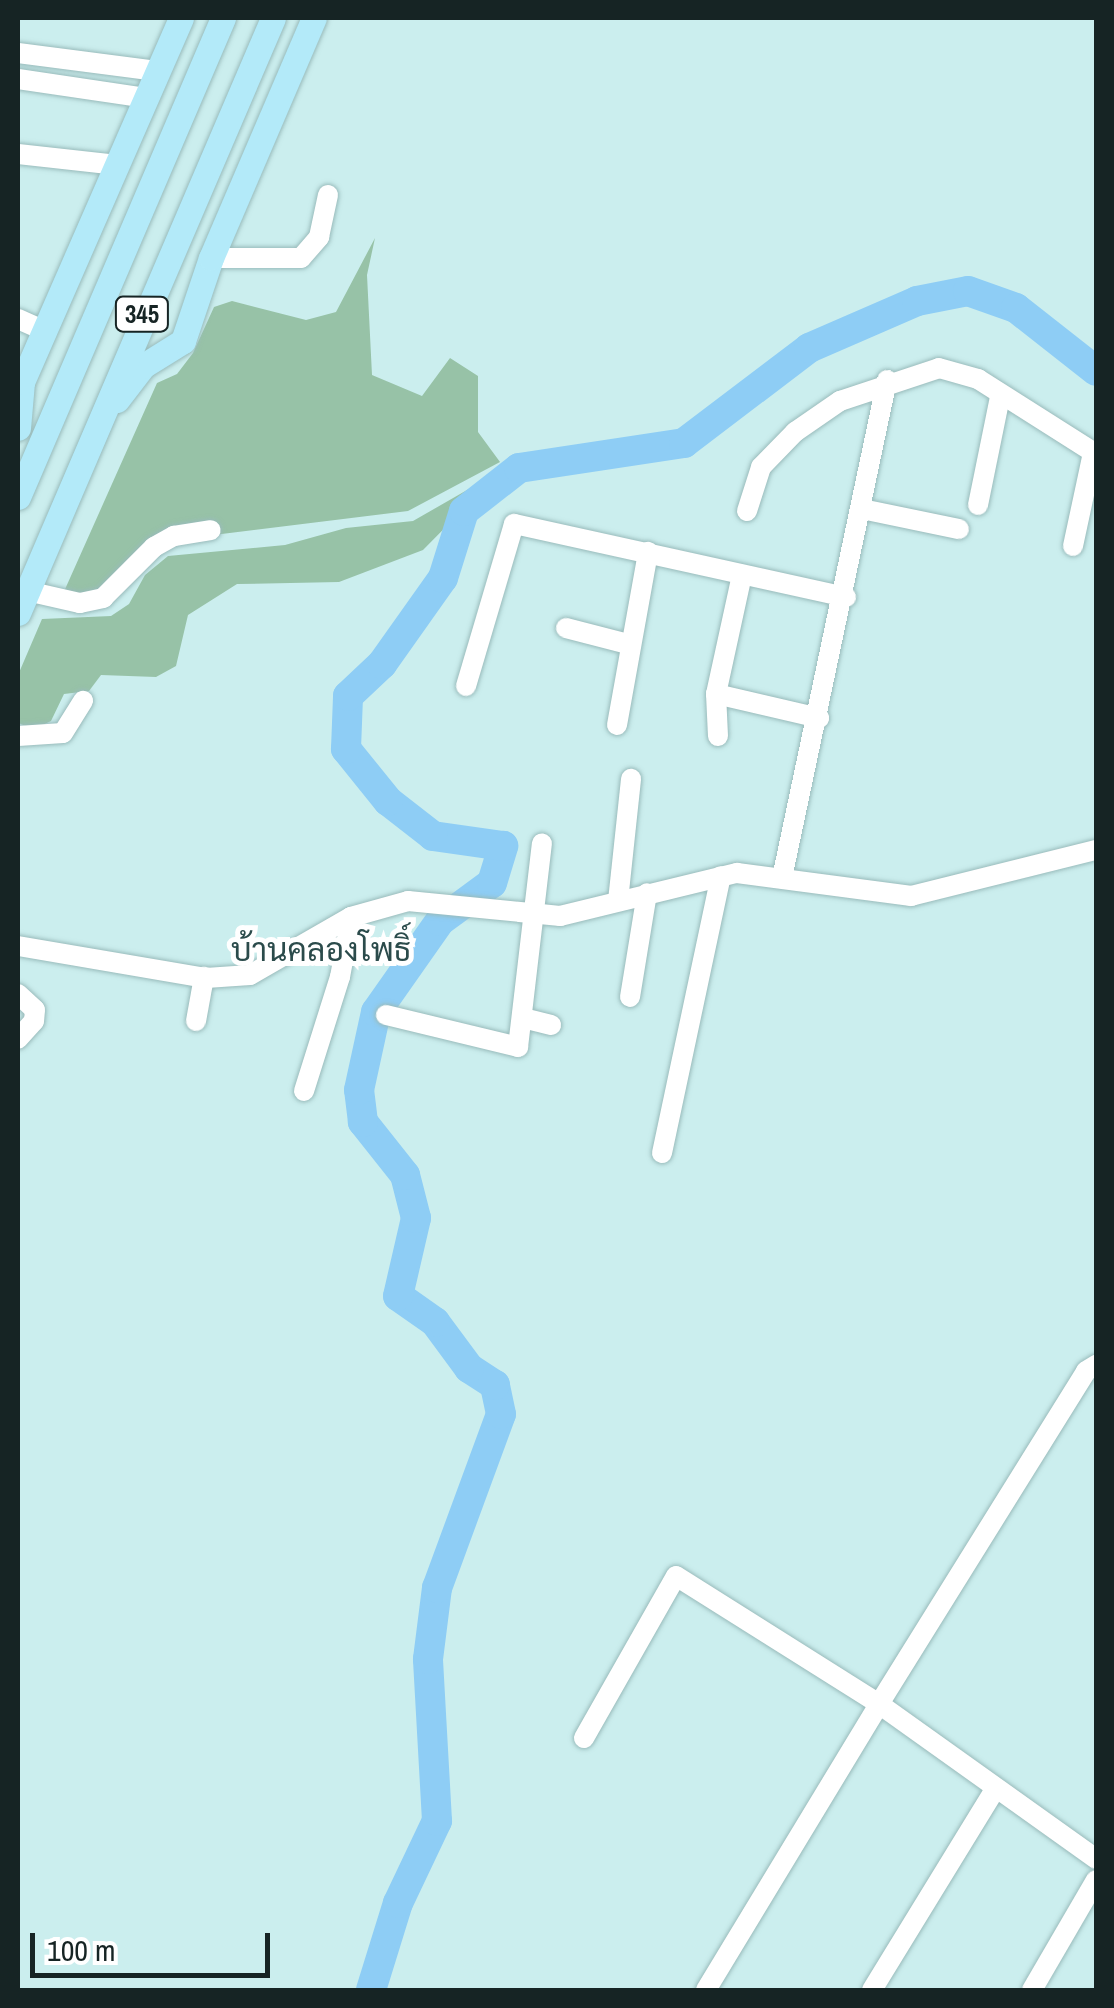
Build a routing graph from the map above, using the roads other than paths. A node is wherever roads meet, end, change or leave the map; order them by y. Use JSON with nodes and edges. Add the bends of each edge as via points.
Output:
{"nodes":[{"id":1,"x":181,"y":18,"type":"edge"},
{"id":2,"x":222,"y":18,"type":"edge"},
{"id":3,"x":273,"y":18,"type":"edge"},
{"id":4,"x":314,"y":18,"type":"edge"},
{"id":5,"x":24,"y":54,"type":"edge"},
{"id":6,"x":157,"y":71,"type":"junction"},
{"id":7,"x":22,"y":80,"type":"edge"},
{"id":8,"x":146,"y":98,"type":"junction"},
{"id":9,"x":18,"y":154,"type":"edge"},
{"id":10,"x":117,"y":166,"type":"junction"},
{"id":11,"x":328,"y":195,"type":"dead end"},
{"id":12,"x":210,"y":258,"type":"junction"},
{"id":13,"x":144,"y":309,"type":"junction"},
{"id":14,"x":190,"y":312,"type":"junction"},
{"id":15,"x":18,"y":318,"type":"edge"},
{"id":16,"x":42,"y":338,"type":"junction"},
{"id":17,"x":76,"y":365,"type":"junction"},
{"id":18,"x":887,"y":380,"type":"junction"},
{"id":19,"x":1000,"y":397,"type":"junction"},
{"id":20,"x":18,"y":428,"type":"edge"},
{"id":21,"x":95,"y":430,"type":"junction"},
{"id":22,"x":1094,"y":454,"type":"edge"},
{"id":23,"x":18,"y":497,"type":"edge"},
{"id":24,"x":978,"y":505,"type":"dead end"},
{"id":25,"x":862,"y":509,"type":"junction"},
{"id":26,"x":746,"y":512,"type":"dead end"},
{"id":27,"x":959,"y":528,"type":"dead end"},
{"id":28,"x":211,"y":530,"type":"dead end"},
{"id":29,"x":1073,"y":546,"type":"dead end"},
{"id":30,"x":648,"y":552,"type":"junction"},
{"id":31,"x":742,"y":576,"type":"junction"},
{"id":32,"x":846,"y":597,"type":"junction"},
{"id":33,"x":22,"y":602,"type":"edge"},
{"id":34,"x":566,"y":628,"type":"dead end"},
{"id":35,"x":628,"y":644,"type":"junction"},
{"id":36,"x":466,"y":686,"type":"dead end"},
{"id":37,"x":716,"y":694,"type":"junction"},
{"id":38,"x":82,"y":701,"type":"dead end"},
{"id":39,"x":819,"y":718,"type":"junction"},
{"id":40,"x":617,"y":724,"type":"dead end"},
{"id":41,"x":18,"y":736,"type":"edge"},
{"id":42,"x":718,"y":736,"type":"dead end"},
{"id":43,"x":631,"y":780,"type":"dead end"},
{"id":44,"x":542,"y":843,"type":"dead end"},
{"id":45,"x":1096,"y":850,"type":"edge"},
{"id":46,"x":721,"y":876,"type":"junction"},
{"id":47,"x":782,"y":878,"type":"junction"},
{"id":48,"x":647,"y":893,"type":"junction"},
{"id":49,"x":618,"y":901,"type":"junction"},
{"id":50,"x":534,"y":913,"type":"junction"},
{"id":51,"x":351,"y":916,"type":"junction"},
{"id":52,"x":18,"y":946,"type":"edge"},
{"id":53,"x":204,"y":977,"type":"junction"},
{"id":54,"x":18,"y":994,"type":"edge"},
{"id":55,"x":630,"y":998,"type":"dead end"},
{"id":56,"x":386,"y":1014,"type":"dead end"},
{"id":57,"x":523,"y":1018,"type":"junction"},
{"id":58,"x":196,"y":1021,"type":"dead end"},
{"id":59,"x":551,"y":1025,"type":"dead end"},
{"id":60,"x":18,"y":1039,"type":"edge"},
{"id":61,"x":304,"y":1090,"type":"dead end"},
{"id":62,"x":662,"y":1153,"type":"dead end"},
{"id":63,"x":1096,"y":1365,"type":"edge"},
{"id":64,"x":878,"y":1704,"type":"junction"},
{"id":65,"x":584,"y":1738,"type":"dead end"},
{"id":66,"x":996,"y":1788,"type":"junction"},
{"id":67,"x":1096,"y":1859,"type":"edge"},
{"id":68,"x":1096,"y":1880,"type":"edge"},
{"id":69,"x":706,"y":1990,"type":"edge"},
{"id":70,"x":872,"y":1990,"type":"edge"},
{"id":71,"x":1032,"y":1990,"type":"edge"}],
"edges":[{"from":1,"to":6,"type":"main road"},
{"from":2,"to":17,"type":"main road","number":"345"},
{"from":3,"to":13,"type":"main road","number":"345"},
{"from":4,"to":12,"type":"main road"},
{"from":5,"to":6,"type":"street"},
{"from":5,"to":7,"type":"street"},
{"from":6,"to":8,"type":"main road"},
{"from":7,"to":8,"type":"street"},
{"from":8,"to":10,"type":"main road"},
{"from":9,"to":10,"type":"street"},
{"from":10,"to":16,"type":"main road"},
{"from":11,"to":12,"type":"street","via":[[319,237],[300,258]]},
{"from":12,"to":14,"type":"main road"},
{"from":13,"to":14,"type":"main road","via":[[166,339],[176,336]]},
{"from":13,"to":21,"type":"main road","number":"345"},
{"from":14,"to":21,"type":"main road","via":[[183,341],[142,366]]},
{"from":15,"to":16,"type":"street"},
{"from":16,"to":17,"type":"main road","via":[[38,384],[57,381]]},
{"from":16,"to":20,"type":"main road","via":[[22,382]]},
{"from":17,"to":23,"type":"main road","number":"345"},
{"from":18,"to":19,"type":"street","via":[[960,369]]},
{"from":18,"to":25,"type":"street"},
{"from":18,"to":26,"type":"street","via":[[840,401],[772,452]]},
{"from":19,"to":22,"type":"street"},
{"from":19,"to":24,"type":"street"},
{"from":21,"to":33,"type":"main road","number":"345"},
{"from":22,"to":29,"type":"street"},
{"from":25,"to":27,"type":"street"},
{"from":25,"to":32,"type":"street"},
{"from":28,"to":33,"type":"street","via":[[154,547],[103,598]]},
{"from":30,"to":31,"type":"street"},
{"from":30,"to":35,"type":"street"},
{"from":30,"to":36,"type":"street","via":[[514,524]]},
{"from":31,"to":32,"type":"street"},
{"from":31,"to":37,"type":"street"},
{"from":32,"to":39,"type":"street"},
{"from":34,"to":35,"type":"street"},
{"from":35,"to":40,"type":"street"},
{"from":37,"to":39,"type":"street"},
{"from":37,"to":42,"type":"street"},
{"from":38,"to":41,"type":"street","via":[[63,733]]},
{"from":39,"to":47,"type":"street"},
{"from":43,"to":49,"type":"street"},
{"from":44,"to":50,"type":"street"},
{"from":45,"to":47,"type":"street","via":[[911,896]]},
{"from":46,"to":47,"type":"street"},
{"from":46,"to":48,"type":"street"},
{"from":46,"to":62,"type":"street"},
{"from":48,"to":49,"type":"street"},
{"from":48,"to":55,"type":"street"},
{"from":49,"to":50,"type":"street","via":[[560,916]]},
{"from":50,"to":51,"type":"street","via":[[408,901]]},
{"from":50,"to":57,"type":"street"},
{"from":51,"to":53,"type":"street","via":[[250,976]]},
{"from":51,"to":61,"type":"street","via":[[340,977]]},
{"from":52,"to":53,"type":"street"},
{"from":53,"to":58,"type":"street"},
{"from":54,"to":60,"type":"street","via":[[34,1010],[34,1022]]},
{"from":56,"to":57,"type":"street","via":[[514,1048]]},
{"from":57,"to":59,"type":"street"},
{"from":63,"to":64,"type":"street","via":[[1086,1371]]},
{"from":64,"to":65,"type":"street","via":[[676,1576]]},
{"from":64,"to":66,"type":"street"},
{"from":64,"to":69,"type":"street"},
{"from":66,"to":67,"type":"street"},
{"from":66,"to":70,"type":"street"},
{"from":68,"to":71,"type":"street"}]}
